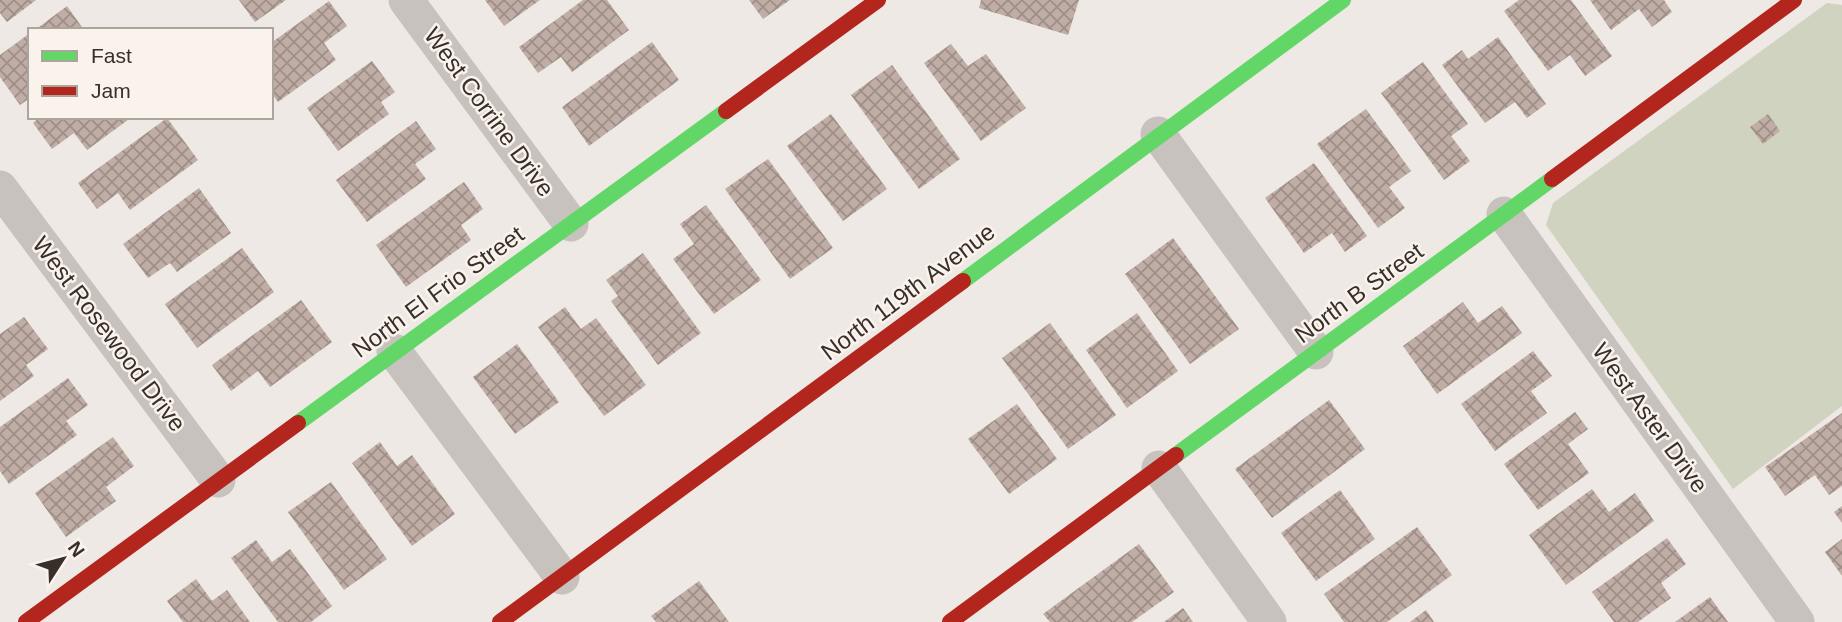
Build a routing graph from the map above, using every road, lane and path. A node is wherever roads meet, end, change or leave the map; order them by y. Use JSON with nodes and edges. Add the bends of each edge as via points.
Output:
{"nodes":[{"id":1,"x":407,"y":0,"type":"edge"},
{"id":2,"x":878,"y":0,"type":"edge"},
{"id":3,"x":1343,"y":0,"type":"edge"},
{"id":4,"x":1794,"y":0,"type":"edge"},
{"id":5,"x":1158,"y":135,"type":"junction"},
{"id":6,"x":0,"y":188,"type":"edge"},
{"id":7,"x":1504,"y":214,"type":"junction"},
{"id":8,"x":571,"y":224,"type":"junction"},
{"id":9,"x":394,"y":351,"type":"junction"},
{"id":10,"x":1316,"y":352,"type":"junction"},
{"id":11,"x":1159,"y":468,"type":"junction"},
{"id":12,"x":218,"y":480,"type":"junction"},
{"id":13,"x":562,"y":577,"type":"junction"},
{"id":14,"x":26,"y":622,"type":"edge"},
{"id":15,"x":500,"y":622,"type":"edge"},
{"id":16,"x":950,"y":622,"type":"edge"},
{"id":17,"x":1269,"y":622,"type":"edge"},
{"id":18,"x":1797,"y":622,"type":"edge"}],
"edges":[{"from":1,"to":8,"type":"street","name":"West Corrine Drive"},
{"from":2,"to":8,"type":"street","name":"North El Frio Street"},
{"from":3,"to":5,"type":"street","name":"North 119th Avenue"},
{"from":4,"to":7,"type":"street","name":"North B Street"},
{"from":5,"to":10,"type":"street"},
{"from":5,"to":13,"type":"street","name":"North 119th Avenue"},
{"from":6,"to":12,"type":"street","name":"West Rosewood Drive"},
{"from":7,"to":10,"type":"street","name":"North B Street"},
{"from":7,"to":18,"type":"street","name":"West Aster Drive"},
{"from":8,"to":9,"type":"street","name":"North El Frio Street"},
{"from":9,"to":12,"type":"street","name":"North El Frio Street"},
{"from":9,"to":13,"type":"street"},
{"from":10,"to":11,"type":"street","name":"North B Street"},
{"from":11,"to":16,"type":"street","name":"North B Street"},
{"from":11,"to":17,"type":"street"},
{"from":12,"to":14,"type":"street","name":"North El Frio Street"},
{"from":13,"to":15,"type":"street","name":"North 119th Avenue"}]}
